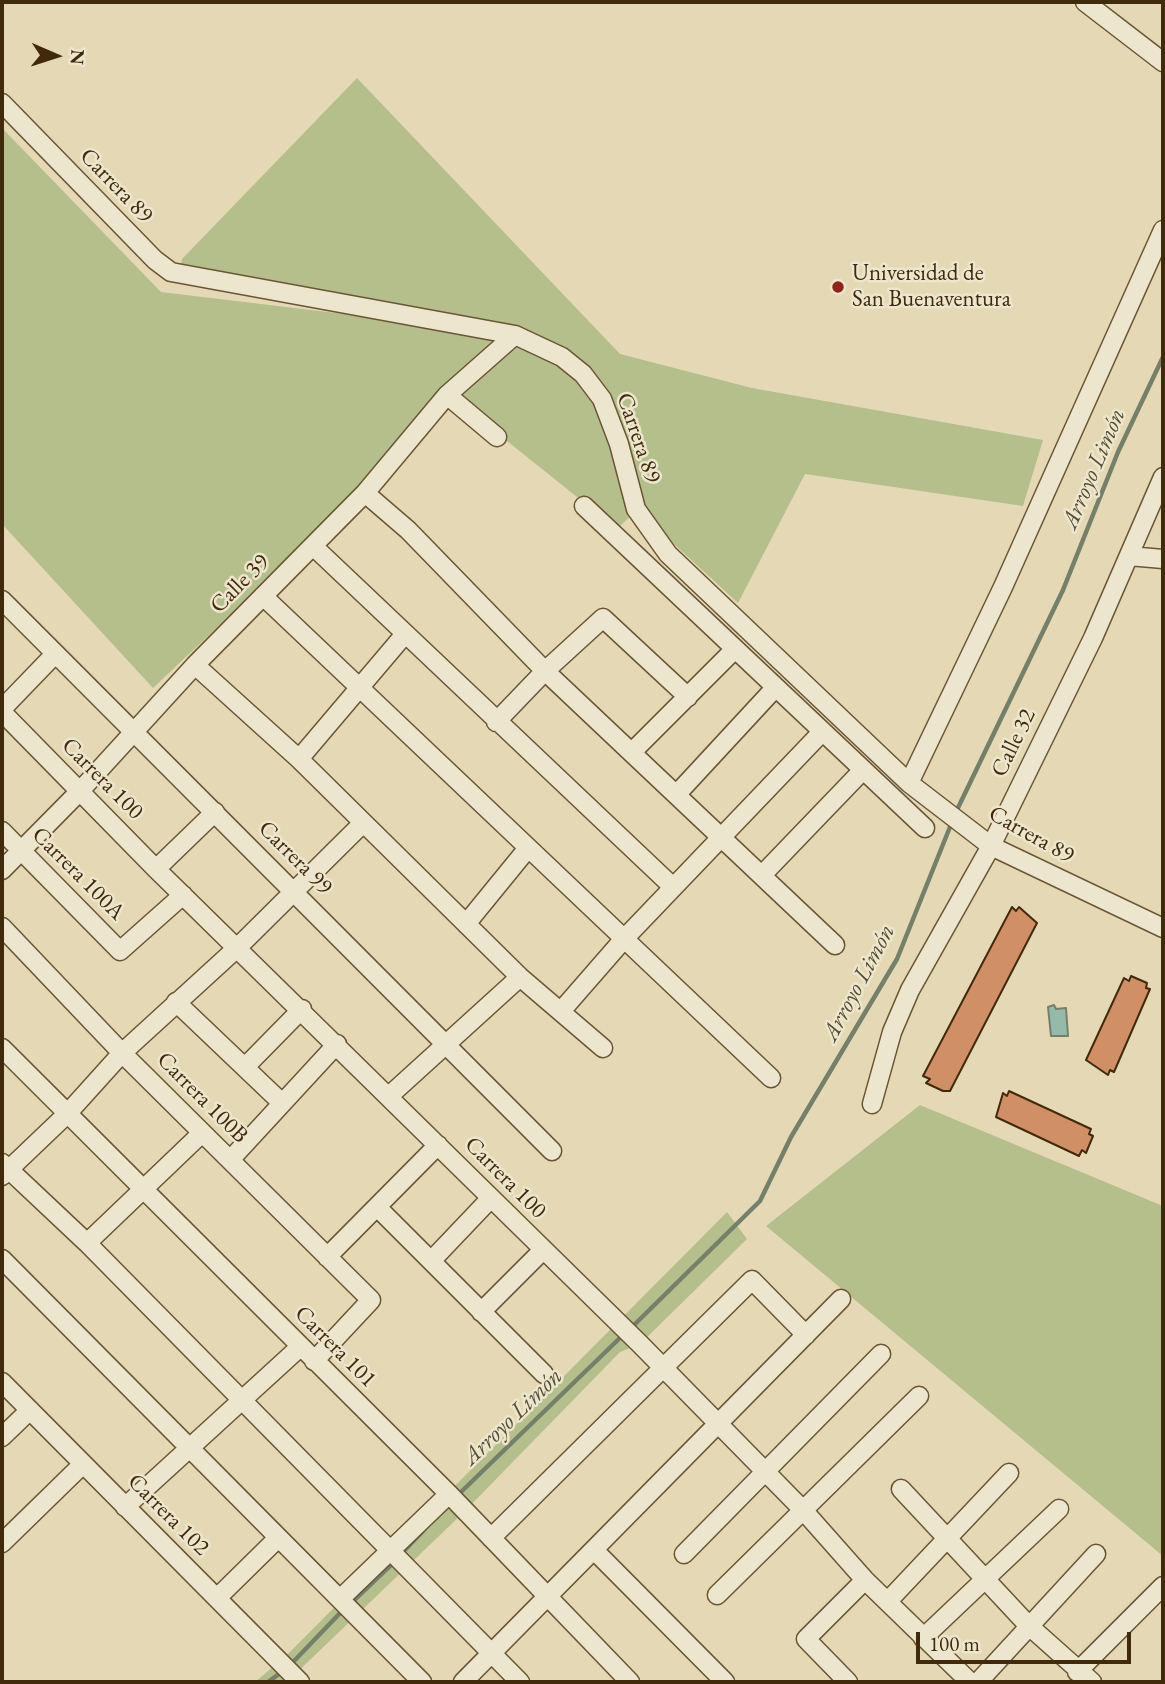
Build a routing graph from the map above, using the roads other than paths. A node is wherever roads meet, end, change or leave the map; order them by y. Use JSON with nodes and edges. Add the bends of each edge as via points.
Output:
{"nodes":[{"id":1,"x":1085,"y":2,"type":"edge"},
{"id":2,"x":1163,"y":62,"type":"edge"},
{"id":3,"x":2,"y":103,"type":"edge"},
{"id":4,"x":1163,"y":230,"type":"edge"},
{"id":5,"x":515,"y":335,"type":"junction"},
{"id":6,"x":447,"y":395,"type":"junction"},
{"id":7,"x":496,"y":437,"type":"dead end"},
{"id":8,"x":1163,"y":477,"type":"edge"},
{"id":9,"x":365,"y":493,"type":"junction"},
{"id":10,"x":584,"y":506,"type":"dead end"},
{"id":11,"x":313,"y":546,"type":"junction"},
{"id":12,"x":1129,"y":555,"type":"junction"},
{"id":13,"x":1163,"y":559,"type":"edge"},
{"id":14,"x":264,"y":596,"type":"junction"},
{"id":15,"x":2,"y":600,"type":"edge"},
{"id":16,"x":405,"y":635,"type":"junction"},
{"id":17,"x":734,"y":650,"type":"junction"},
{"id":18,"x":55,"y":654,"type":"junction"},
{"id":19,"x":195,"y":665,"type":"junction"},
{"id":20,"x":544,"y":671,"type":"junction"},
{"id":21,"x":360,"y":688,"type":"junction"},
{"id":22,"x":775,"y":688,"type":"junction"},
{"id":23,"x":688,"y":697,"type":"junction"},
{"id":24,"x":2,"y":710,"type":"edge"},
{"id":25,"x":496,"y":722,"type":"junction"},
{"id":26,"x":134,"y":732,"type":"junction"},
{"id":27,"x":822,"y":732,"type":"junction"},
{"id":28,"x":632,"y":752,"type":"junction"},
{"id":29,"x":299,"y":759,"type":"junction"},
{"id":30,"x":863,"y":770,"type":"junction"},
{"id":31,"x":916,"y":789,"type":"junction"},
{"id":32,"x":79,"y":792,"type":"junction"},
{"id":33,"x":676,"y":795,"type":"junction"},
{"id":34,"x":215,"y":812,"type":"junction"},
{"id":35,"x":362,"y":824,"type":"junction"},
{"id":36,"x":925,"y":828,"type":"dead end"},
{"id":37,"x":2,"y":831,"type":"edge"},
{"id":38,"x":722,"y":837,"type":"junction"},
{"id":39,"x":987,"y":843,"type":"junction"},
{"id":40,"x":528,"y":848,"type":"junction"},
{"id":41,"x":20,"y":851,"type":"junction"},
{"id":42,"x":156,"y":869,"type":"junction"},
{"id":43,"x":2,"y":870,"type":"edge"},
{"id":44,"x":763,"y":874,"type":"junction"},
{"id":45,"x":673,"y":887,"type":"junction"},
{"id":46,"x":294,"y":892,"type":"junction"},
{"id":47,"x":183,"y":895,"type":"junction"},
{"id":48,"x":1161,"y":922,"type":"edge"},
{"id":49,"x":466,"y":924,"type":"junction"},
{"id":50,"x":2,"y":927,"type":"edge"},
{"id":51,"x":623,"y":940,"type":"junction"},
{"id":52,"x":835,"y":945,"type":"dead end"},
{"id":53,"x":238,"y":947,"type":"junction"},
{"id":54,"x":520,"y":977,"type":"junction"},
{"id":55,"x":176,"y":1002,"type":"junction"},
{"id":56,"x":302,"y":1009,"type":"junction"},
{"id":57,"x":562,"y":1010,"type":"junction"},
{"id":58,"x":337,"y":1044,"type":"junction"},
{"id":59,"x":446,"y":1044,"type":"junction"},
{"id":60,"x":2,"y":1048,"type":"edge"},
{"id":61,"x":603,"y":1048,"type":"dead end"},
{"id":62,"x":122,"y":1053,"type":"junction"},
{"id":63,"x":245,"y":1067,"type":"junction"},
{"id":64,"x":771,"y":1077,"type":"dead end"},
{"id":65,"x":389,"y":1096,"type":"junction"},
{"id":66,"x":282,"y":1103,"type":"junction"},
{"id":67,"x":872,"y":1104,"type":"dead end"},
{"id":68,"x":67,"y":1114,"type":"junction"},
{"id":69,"x":202,"y":1133,"type":"junction"},
{"id":70,"x":438,"y":1145,"type":"junction"},
{"id":71,"x":552,"y":1152,"type":"dead end"},
{"id":72,"x":230,"y":1160,"type":"junction"},
{"id":73,"x":4,"y":1170,"type":"edge"},
{"id":74,"x":143,"y":1190,"type":"junction"},
{"id":75,"x":491,"y":1198,"type":"junction"},
{"id":76,"x":377,"y":1207,"type":"junction"},
{"id":77,"x":87,"y":1243,"type":"junction"},
{"id":78,"x":543,"y":1250,"type":"junction"},
{"id":79,"x":327,"y":1257,"type":"junction"},
{"id":80,"x":2,"y":1259,"type":"edge"},
{"id":81,"x":432,"y":1260,"type":"junction"},
{"id":82,"x":841,"y":1299,"type":"dead end"},
{"id":83,"x":481,"y":1312,"type":"junction"},
{"id":84,"x":806,"y":1335,"type":"junction"},
{"id":85,"x":300,"y":1347,"type":"junction"},
{"id":86,"x":881,"y":1354,"type":"dead end"},
{"id":87,"x":314,"y":1361,"type":"junction"},
{"id":88,"x":661,"y":1368,"type":"junction"},
{"id":89,"x":544,"y":1374,"type":"dead end"},
{"id":90,"x":2,"y":1382,"type":"edge"},
{"id":91,"x":919,"y":1396,"type":"dead end"},
{"id":92,"x":243,"y":1399,"type":"junction"},
{"id":93,"x":30,"y":1410,"type":"junction"},
{"id":94,"x":718,"y":1424,"type":"junction"},
{"id":95,"x":2,"y":1437,"type":"edge"},
{"id":96,"x":188,"y":1449,"type":"junction"},
{"id":97,"x":83,"y":1464,"type":"junction"},
{"id":98,"x":765,"y":1472,"type":"junction"},
{"id":99,"x":1009,"y":1473,"type":"dead end"},
{"id":100,"x":901,"y":1489,"type":"dead end"},
{"id":101,"x":449,"y":1494,"type":"junction"},
{"id":102,"x":125,"y":1507,"type":"junction"},
{"id":103,"x":1059,"y":1509,"type":"dead end"},
{"id":104,"x":803,"y":1510,"type":"junction"},
{"id":105,"x":278,"y":1538,"type":"junction"},
{"id":106,"x":491,"y":1538,"type":"junction"},
{"id":107,"x":948,"y":1539,"type":"junction"},
{"id":108,"x":2,"y":1543,"type":"edge"},
{"id":109,"x":594,"y":1550,"type":"junction"},
{"id":110,"x":1096,"y":1553,"type":"dead end"},
{"id":111,"x":684,"y":1554,"type":"dead end"},
{"id":112,"x":395,"y":1556,"type":"junction"},
{"id":113,"x":986,"y":1579,"type":"junction"},
{"id":114,"x":865,"y":1580,"type":"junction"},
{"id":115,"x":1163,"y":1586,"type":"edge"},
{"id":116,"x":717,"y":1595,"type":"dead end"},
{"id":117,"x":217,"y":1598,"type":"junction"},
{"id":118,"x":547,"y":1598,"type":"junction"},
{"id":119,"x":888,"y":1601,"type":"junction"},
{"id":120,"x":345,"y":1605,"type":"junction"},
{"id":121,"x":1028,"y":1625,"type":"junction"},
{"id":122,"x":923,"y":1638,"type":"junction"},
{"id":123,"x":492,"y":1654,"type":"junction"},
{"id":124,"x":1085,"y":1677,"type":"edge"},
{"id":125,"x":298,"y":1680,"type":"edge"},
{"id":126,"x":422,"y":1682,"type":"edge"},
{"id":127,"x":463,"y":1682,"type":"edge"},
{"id":128,"x":520,"y":1682,"type":"edge"},
{"id":129,"x":630,"y":1682,"type":"edge"},
{"id":130,"x":725,"y":1682,"type":"edge"},
{"id":131,"x":848,"y":1682,"type":"edge"},
{"id":132,"x":970,"y":1682,"type":"edge"},
{"id":133,"x":978,"y":1682,"type":"edge"}],
"edges":[{"from":1,"to":2,"type":"street"},
{"from":3,"to":5,"type":"street","name":"Carrera 89","via":[[172,272]]},
{"from":4,"to":31,"type":"street"},
{"from":5,"to":6,"type":"street","name":"Calle 39"},
{"from":5,"to":31,"type":"street","name":"Carrera 89","via":[[562,357],[602,399],[636,509],[667,554]]},
{"from":6,"to":7,"type":"street"},
{"from":6,"to":9,"type":"street","name":"Calle 39"},
{"from":8,"to":12,"type":"street","name":"Calle 32"},
{"from":9,"to":11,"type":"street","name":"Calle 39"},
{"from":9,"to":20,"type":"street","via":[[408,530]]},
{"from":10,"to":17,"type":"street"},
{"from":11,"to":14,"type":"street","name":"Calle 39"},
{"from":11,"to":16,"type":"street"},
{"from":12,"to":13,"type":"street"},
{"from":12,"to":39,"type":"street","name":"Calle 32"},
{"from":14,"to":19,"type":"street","name":"Calle 39"},
{"from":14,"to":21,"type":"street"},
{"from":15,"to":18,"type":"street","name":"Carrera 99"},
{"from":16,"to":21,"type":"street"},
{"from":16,"to":25,"type":"street"},
{"from":17,"to":22,"type":"street"},
{"from":17,"to":23,"type":"street"},
{"from":18,"to":24,"type":"street"},
{"from":18,"to":26,"type":"street","name":"Carrera 99"},
{"from":19,"to":26,"type":"street","name":"Calle 39"},
{"from":19,"to":29,"type":"street"},
{"from":20,"to":23,"type":"street","via":[[603,618]]},
{"from":20,"to":25,"type":"street"},
{"from":20,"to":28,"type":"street"},
{"from":21,"to":29,"type":"street"},
{"from":21,"to":40,"type":"street"},
{"from":22,"to":27,"type":"street"},
{"from":22,"to":33,"type":"street"},
{"from":23,"to":28,"type":"street"},
{"from":24,"to":32,"type":"street","name":"Carrera 100"},
{"from":25,"to":45,"type":"street"},
{"from":26,"to":32,"type":"street","name":"Calle 39"},
{"from":26,"to":34,"type":"street","name":"Carrera 99"},
{"from":27,"to":30,"type":"street"},
{"from":27,"to":38,"type":"street"},
{"from":28,"to":33,"type":"street"},
{"from":29,"to":35,"type":"street"},
{"from":30,"to":36,"type":"street"},
{"from":30,"to":44,"type":"street"},
{"from":31,"to":39,"type":"street","name":"Carrera 89"},
{"from":32,"to":41,"type":"street","name":"Calle 39"},
{"from":32,"to":42,"type":"street","name":"Carrera 100"},
{"from":33,"to":38,"type":"street"},
{"from":34,"to":42,"type":"street"},
{"from":34,"to":46,"type":"street","name":"Carrera 99"},
{"from":35,"to":46,"type":"street"},
{"from":35,"to":49,"type":"street"},
{"from":37,"to":41,"type":"street","name":"Carrera 100A"},
{"from":38,"to":44,"type":"street"},
{"from":38,"to":45,"type":"street"},
{"from":39,"to":48,"type":"street","name":"Carrera 89"},
{"from":39,"to":67,"type":"street","name":"Calle 32","via":[[910,990],[892,1032]]},
{"from":40,"to":49,"type":"street"},
{"from":40,"to":51,"type":"street"},
{"from":41,"to":43,"type":"street","name":"Calle 39"},
{"from":41,"to":47,"type":"street","name":"Carrera 100A","via":[[120,951]]},
{"from":42,"to":47,"type":"street","name":"Carrera 100"},
{"from":44,"to":52,"type":"street"},
{"from":45,"to":51,"type":"street"},
{"from":46,"to":53,"type":"street"},
{"from":46,"to":59,"type":"street","name":"Carrera 99"},
{"from":47,"to":53,"type":"street","name":"Carrera 100"},
{"from":49,"to":54,"type":"street"},
{"from":50,"to":62,"type":"street","name":"Carrera 100B"},
{"from":51,"to":57,"type":"street"},
{"from":51,"to":64,"type":"street"},
{"from":53,"to":55,"type":"street"},
{"from":53,"to":56,"type":"street","name":"Carrera 100"},
{"from":54,"to":57,"type":"street"},
{"from":54,"to":59,"type":"street"},
{"from":55,"to":62,"type":"street"},
{"from":55,"to":63,"type":"street"},
{"from":56,"to":58,"type":"street","name":"Carrera 100"},
{"from":56,"to":63,"type":"street"},
{"from":57,"to":61,"type":"street"},
{"from":58,"to":65,"type":"street","name":"Carrera 100"},
{"from":58,"to":66,"type":"street"},
{"from":59,"to":65,"type":"street"},
{"from":59,"to":71,"type":"street","name":"Carrera 99"},
{"from":60,"to":68,"type":"street","name":"Carrera 101"},
{"from":62,"to":68,"type":"street"},
{"from":62,"to":69,"type":"street","name":"Carrera 100B"},
{"from":63,"to":66,"type":"street"},
{"from":65,"to":70,"type":"street","name":"Carrera 100"},
{"from":66,"to":72,"type":"street"},
{"from":68,"to":73,"type":"street"},
{"from":68,"to":74,"type":"street","name":"Carrera 101"},
{"from":69,"to":72,"type":"street","name":"Carrera 100B"},
{"from":69,"to":74,"type":"street"},
{"from":70,"to":75,"type":"street","name":"Carrera 100"},
{"from":70,"to":76,"type":"street"},
{"from":72,"to":79,"type":"street","name":"Carrera 100B"},
{"from":73,"to":77,"type":"street"},
{"from":74,"to":77,"type":"street"},
{"from":74,"to":85,"type":"street","name":"Carrera 101"},
{"from":75,"to":78,"type":"street","name":"Carrera 100"},
{"from":75,"to":81,"type":"street"},
{"from":76,"to":79,"type":"street"},
{"from":76,"to":81,"type":"street"},
{"from":77,"to":92,"type":"street"},
{"from":78,"to":83,"type":"street"},
{"from":78,"to":88,"type":"street","name":"Carrera 100"},
{"from":79,"to":87,"type":"street","name":"Carrera 100B","via":[[371,1300]]},
{"from":80,"to":96,"type":"street"},
{"from":81,"to":83,"type":"street"},
{"from":82,"to":84,"type":"street"},
{"from":83,"to":89,"type":"street"},
{"from":84,"to":88,"type":"street","via":[[752,1280]]},
{"from":84,"to":94,"type":"street"},
{"from":85,"to":87,"type":"street","name":"Carrera 101"},
{"from":85,"to":92,"type":"street"},
{"from":86,"to":98,"type":"street"},
{"from":87,"to":101,"type":"street","name":"Carrera 101"},
{"from":88,"to":94,"type":"street","name":"Carrera 100"},
{"from":88,"to":106,"type":"street"},
{"from":90,"to":93,"type":"street","name":"Carrera 102"},
{"from":91,"to":104,"type":"street"},
{"from":92,"to":96,"type":"street"},
{"from":92,"to":112,"type":"street"},
{"from":93,"to":95,"type":"street"},
{"from":93,"to":97,"type":"street","name":"Carrera 102"},
{"from":94,"to":98,"type":"street","name":"Carrera 100"},
{"from":94,"to":109,"type":"street"},
{"from":96,"to":102,"type":"street"},
{"from":96,"to":105,"type":"street"},
{"from":97,"to":102,"type":"street","name":"Carrera 102"},
{"from":97,"to":108,"type":"street"},
{"from":98,"to":104,"type":"street","name":"Carrera 100"},
{"from":98,"to":111,"type":"street"},
{"from":99,"to":107,"type":"street"},
{"from":100,"to":107,"type":"street"},
{"from":101,"to":106,"type":"street","name":"Carrera 101"},
{"from":101,"to":112,"type":"street"},
{"from":102,"to":117,"type":"street","name":"Carrera 102"},
{"from":103,"to":113,"type":"street"},
{"from":104,"to":114,"type":"street","name":"Carrera 100"},
{"from":104,"to":116,"type":"street"},
{"from":105,"to":117,"type":"street"},
{"from":105,"to":120,"type":"street"},
{"from":106,"to":118,"type":"street","name":"Carrera 101"},
{"from":107,"to":113,"type":"street"},
{"from":107,"to":119,"type":"street"},
{"from":109,"to":118,"type":"street"},
{"from":109,"to":130,"type":"street"},
{"from":110,"to":121,"type":"street"},
{"from":112,"to":120,"type":"street"},
{"from":112,"to":123,"type":"street"},
{"from":113,"to":121,"type":"street"},
{"from":113,"to":122,"type":"street"},
{"from":114,"to":119,"type":"street","name":"Carrera 100"},
{"from":114,"to":131,"type":"street","via":[[806,1639]]},
{"from":115,"to":124,"type":"street"},
{"from":117,"to":125,"type":"street","name":"Carrera 102"},
{"from":118,"to":123,"type":"street"},
{"from":118,"to":129,"type":"street","name":"Carrera 101"},
{"from":119,"to":122,"type":"street","name":"Carrera 100"},
{"from":120,"to":126,"type":"street"},
{"from":121,"to":124,"type":"street"},
{"from":121,"to":133,"type":"street"},
{"from":122,"to":132,"type":"street","name":"Carrera 100"},
{"from":123,"to":127,"type":"street"},
{"from":123,"to":128,"type":"street"}]}
